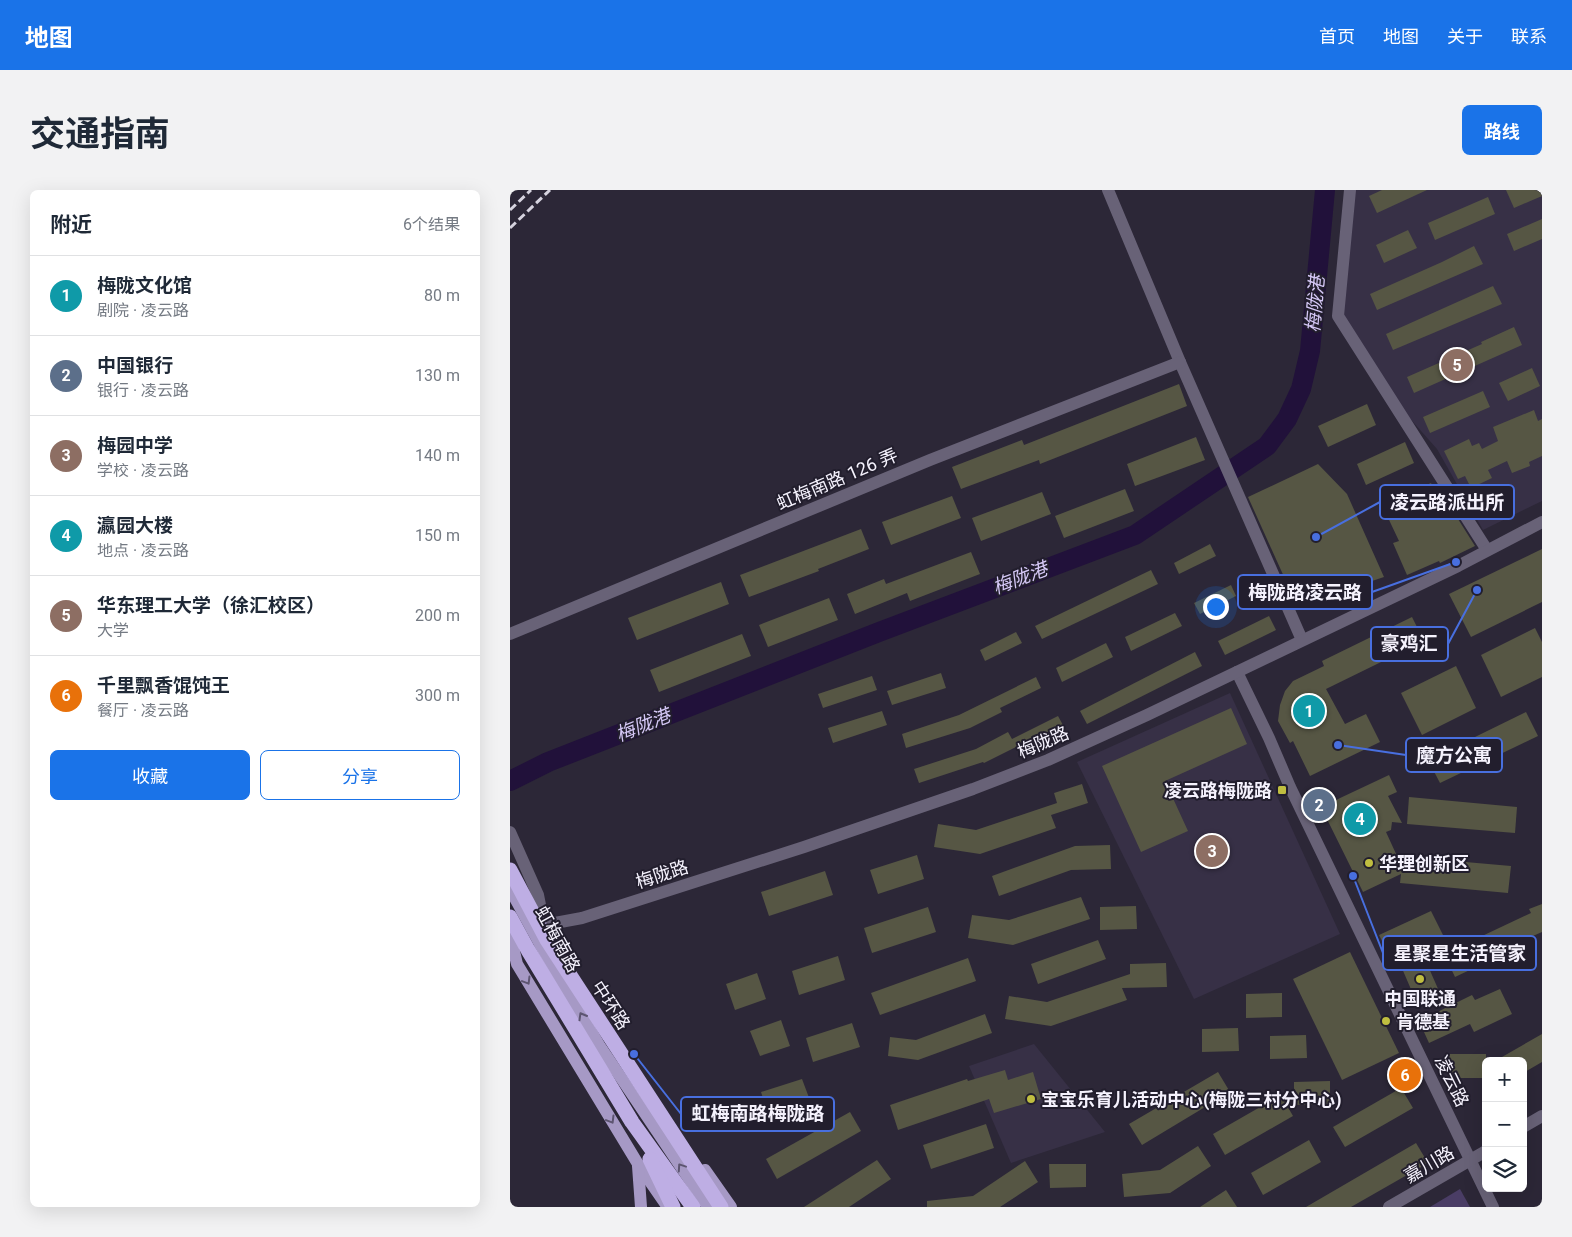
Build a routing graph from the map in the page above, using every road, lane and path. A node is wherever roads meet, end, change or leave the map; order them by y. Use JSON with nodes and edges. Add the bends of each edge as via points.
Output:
{"nodes":[{"id":1,"x":1108,"y":190,"type":"edge"},
{"id":2,"x":1350,"y":190,"type":"edge"},
{"id":3,"x":1180,"y":362,"type":"junction"},
{"id":4,"x":1542,"y":522,"type":"edge"},
{"id":5,"x":1487,"y":550,"type":"junction"},
{"id":6,"x":510,"y":634,"type":"edge"},
{"id":7,"x":1302,"y":640,"type":"junction"},
{"id":8,"x":1237,"y":672,"type":"junction"},
{"id":9,"x":510,"y":832,"type":"edge"},
{"id":10,"x":510,"y":870,"type":"edge"},
{"id":11,"x":510,"y":889,"type":"edge"},
{"id":12,"x":510,"y":917,"type":"edge"},
{"id":13,"x":538,"y":927,"type":"junction"},
{"id":14,"x":510,"y":935,"type":"edge"},
{"id":15,"x":601,"y":1017,"type":"junction"},
{"id":16,"x":582,"y":1037,"type":"junction"},
{"id":17,"x":602,"y":1051,"type":"junction"},
{"id":18,"x":587,"y":1080,"type":"junction"},
{"id":19,"x":1542,"y":1116,"type":"edge"},
{"id":20,"x":632,"y":1122,"type":"junction"},
{"id":21,"x":1527,"y":1125,"type":"edge"},
{"id":22,"x":1482,"y":1153,"type":"edge"},
{"id":23,"x":1470,"y":1160,"type":"junction"},
{"id":24,"x":638,"y":1164,"type":"junction"},
{"id":25,"x":641,"y":1207,"type":"edge"},
{"id":26,"x":667,"y":1207,"type":"edge"},
{"id":27,"x":673,"y":1207,"type":"edge"},
{"id":28,"x":692,"y":1207,"type":"edge"},
{"id":29,"x":720,"y":1207,"type":"edge"},
{"id":30,"x":1389,"y":1207,"type":"edge"},
{"id":31,"x":1493,"y":1207,"type":"edge"}],
"edges":[{"from":1,"to":3,"type":"street"},
{"from":2,"to":5,"type":"street","via":[[1338,316]]},
{"from":3,"to":6,"type":"street","name":"虹梅南路 126 弄","via":[[930,460]]},
{"from":3,"to":7,"type":"street"},
{"from":4,"to":5,"type":"street","name":"梅陇路"},
{"from":5,"to":7,"type":"street","name":"梅陇路"},
{"from":7,"to":8,"type":"street","name":"梅陇路"},
{"from":8,"to":13,"type":"street","name":"梅陇路","via":[[1048,760],[973,789],[804,848],[582,918]]},
{"from":8,"to":23,"type":"street","name":"凌云路"},
{"from":9,"to":13,"type":"street","via":[[538,895]]},
{"from":10,"to":29,"type":"highway","name":"中环路","via":[[547,940]]},
{"from":11,"to":13,"type":"main road","name":"虹梅南路"},
{"from":12,"to":20,"type":"highway"},
{"from":13,"to":15,"type":"main road","name":"虹梅南路"},
{"from":17,"to":13,"type":"main road","name":"虹梅南路","one_way":true},
{"from":14,"to":16,"type":"main road","name":"虹梅南路","via":[[530,955]]},
{"from":14,"to":18,"type":"main road","name":"虹梅南路","one_way":true,"via":[[517,964]]},
{"from":15,"to":17,"type":"main road"},
{"from":15,"to":29,"type":"main road","name":"虹梅南路"},
{"from":16,"to":18,"type":"main road"},
{"from":16,"to":28,"type":"main road","name":"虹梅南路"},
{"from":29,"to":17,"type":"main road","name":"虹梅南路","one_way":true},
{"from":18,"to":24,"type":"main road","name":"虹梅南路","one_way":true},
{"from":19,"to":21,"type":"street"},
{"from":20,"to":27,"type":"highway"},
{"from":20,"to":28,"type":"highway"},
{"from":22,"to":23,"type":"street","name":"嘉川路"},
{"from":23,"to":30,"type":"street","name":"嘉川路"},
{"from":23,"to":31,"type":"street","name":"凌云路"},
{"from":24,"to":25,"type":"main road"},
{"from":24,"to":26,"type":"main road","name":"虹梅南路"}]}
